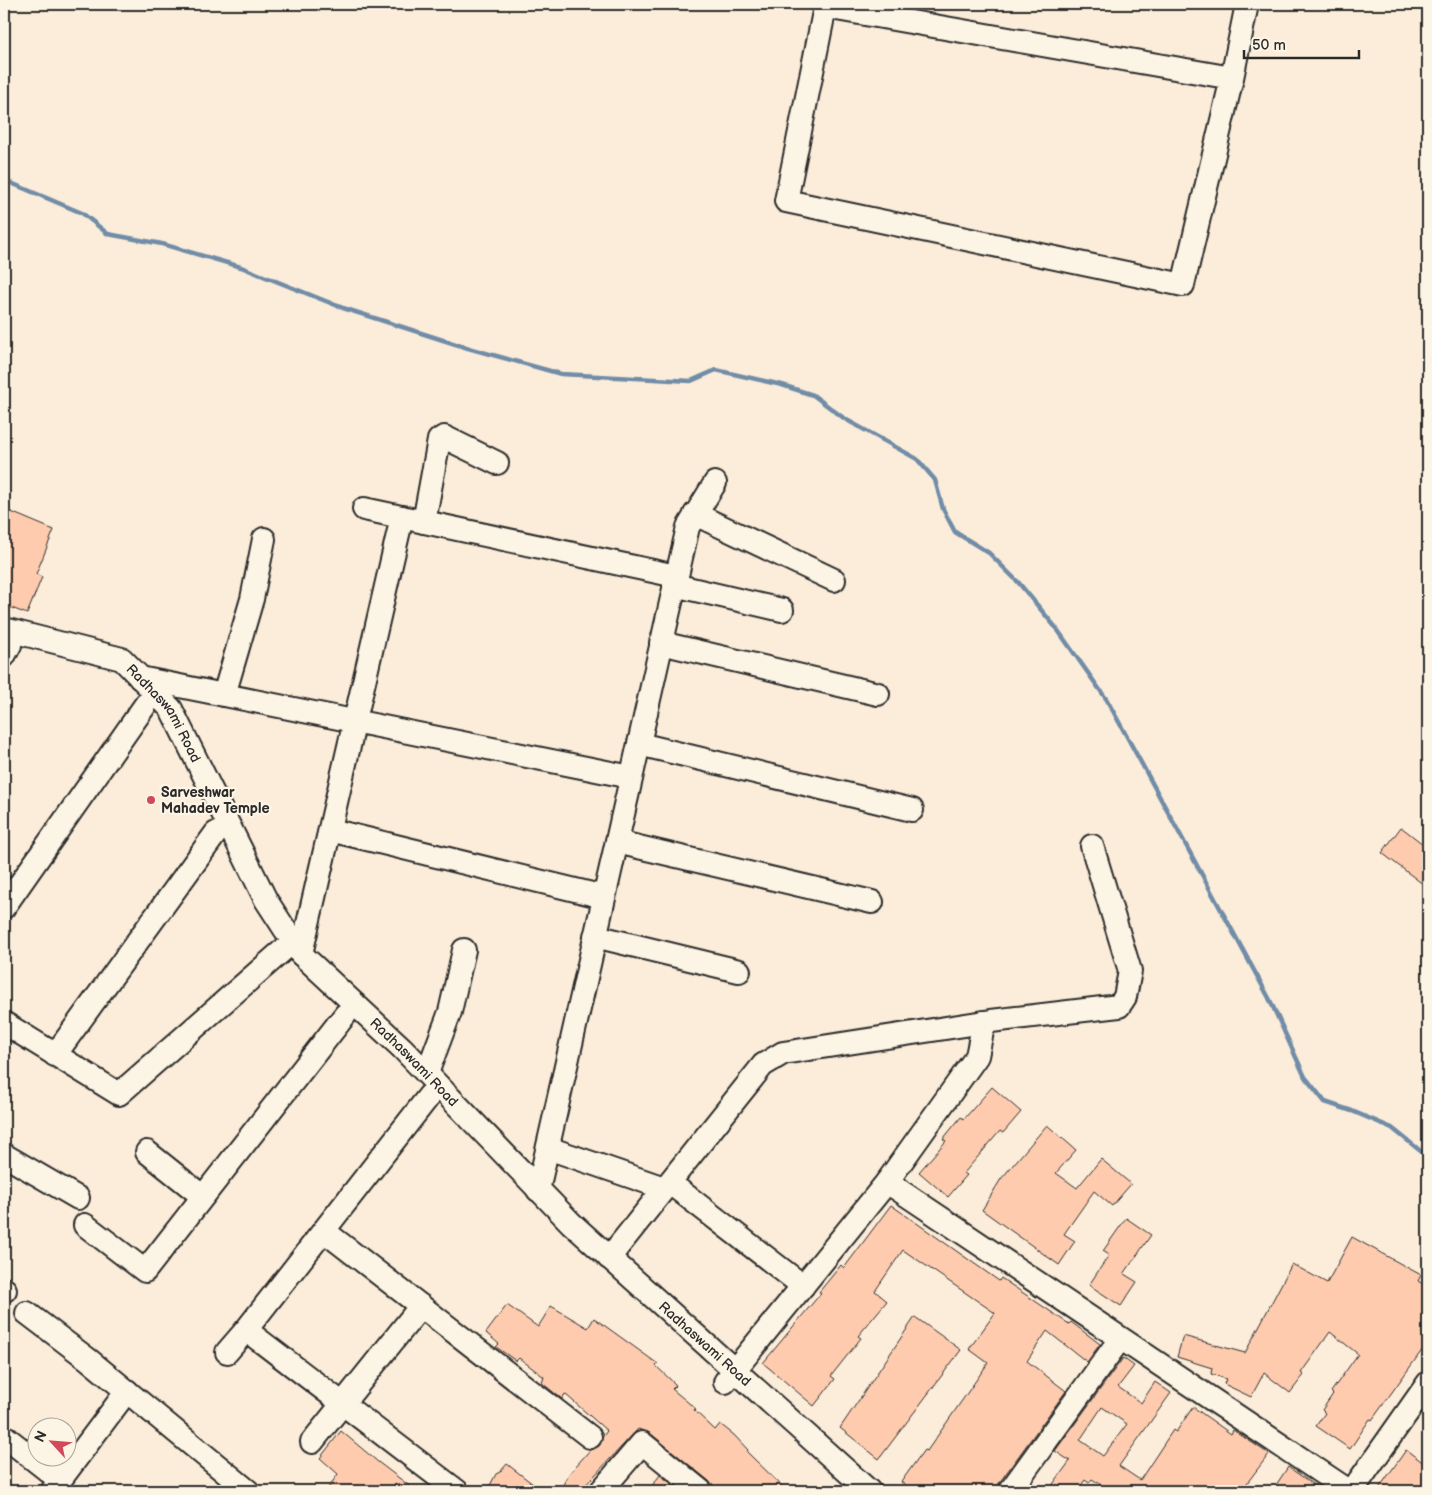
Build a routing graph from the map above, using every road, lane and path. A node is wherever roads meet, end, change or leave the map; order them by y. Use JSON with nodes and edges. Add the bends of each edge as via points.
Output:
{"nodes":[{"id":1,"x":1247,"y":4,"type":"edge"},
{"id":2,"x":817,"y":5,"type":"edge"},
{"id":3,"x":1232,"y":78,"type":"junction"},
{"id":4,"x":497,"y":463,"type":"dead end"},
{"id":5,"x":715,"y":483,"type":"dead end"},
{"id":6,"x":364,"y":509,"type":"dead end"},
{"id":7,"x":695,"y":514,"type":"junction"},
{"id":8,"x":413,"y":520,"type":"junction"},
{"id":9,"x":264,"y":539,"type":"dead end"},
{"id":10,"x":675,"y":580,"type":"junction"},
{"id":11,"x":834,"y":580,"type":"dead end"},
{"id":12,"x":782,"y":610,"type":"dead end"},
{"id":13,"x":5,"y":643,"type":"edge"},
{"id":14,"x":661,"y":643,"type":"junction"},
{"id":15,"x":140,"y":678,"type":"junction"},
{"id":16,"x":878,"y":694,"type":"dead end"},
{"id":17,"x":224,"y":695,"type":"junction"},
{"id":18,"x":146,"y":704,"type":"junction"},
{"id":19,"x":355,"y":722,"type":"junction"},
{"id":20,"x":639,"y":744,"type":"junction"},
{"id":21,"x":631,"y":777,"type":"junction"},
{"id":22,"x":912,"y":810,"type":"dead end"},
{"id":23,"x":330,"y":830,"type":"junction"},
{"id":24,"x":216,"y":833,"type":"junction"},
{"id":25,"x":617,"y":842,"type":"junction"},
{"id":26,"x":1092,"y":846,"type":"dead end"},
{"id":27,"x":11,"y":881,"type":"edge"},
{"id":28,"x":604,"y":897,"type":"junction"},
{"id":29,"x":872,"y":902,"type":"dead end"},
{"id":30,"x":4,"y":907,"type":"edge"},
{"id":31,"x":595,"y":936,"type":"junction"},
{"id":32,"x":464,"y":950,"type":"dead end"},
{"id":33,"x":292,"y":952,"type":"junction"},
{"id":34,"x":739,"y":971,"type":"dead end"},
{"id":35,"x":345,"y":1014,"type":"junction"},
{"id":36,"x":4,"y":1022,"type":"edge"},
{"id":37,"x":984,"y":1022,"type":"junction"},
{"id":38,"x":55,"y":1055,"type":"junction"},
{"id":39,"x":426,"y":1073,"type":"junction"},
{"id":40,"x":429,"y":1096,"type":"junction"},
{"id":41,"x":548,"y":1148,"type":"junction"},
{"id":42,"x":147,"y":1152,"type":"dead end"},
{"id":43,"x":4,"y":1155,"type":"edge"},
{"id":44,"x":887,"y":1182,"type":"junction"},
{"id":45,"x":672,"y":1189,"type":"junction"},
{"id":46,"x":538,"y":1190,"type":"junction"},
{"id":47,"x":202,"y":1196,"type":"junction"},
{"id":48,"x":78,"y":1198,"type":"dead end"},
{"id":49,"x":85,"y":1225,"type":"dead end"},
{"id":50,"x":324,"y":1231,"type":"junction"},
{"id":51,"x":609,"y":1258,"type":"junction"},
{"id":52,"x":804,"y":1286,"type":"junction"},
{"id":53,"x":420,"y":1306,"type":"junction"},
{"id":54,"x":28,"y":1314,"type":"dead end"},
{"id":55,"x":246,"y":1330,"type":"junction"},
{"id":56,"x":1120,"y":1339,"type":"junction"},
{"id":57,"x":227,"y":1352,"type":"dead end"},
{"id":58,"x":730,"y":1377,"type":"junction"},
{"id":59,"x":1428,"y":1383,"type":"edge"},
{"id":60,"x":127,"y":1391,"type":"junction"},
{"id":61,"x":343,"y":1404,"type":"junction"},
{"id":62,"x":4,"y":1436,"type":"edge"},
{"id":63,"x":590,"y":1437,"type":"dead end"},
{"id":64,"x":312,"y":1442,"type":"dead end"},
{"id":65,"x":56,"y":1486,"type":"edge"},
{"id":66,"x":248,"y":1491,"type":"edge"},
{"id":67,"x":457,"y":1491,"type":"edge"},
{"id":68,"x":600,"y":1491,"type":"edge"},
{"id":69,"x":701,"y":1491,"type":"edge"},
{"id":70,"x":847,"y":1491,"type":"edge"},
{"id":71,"x":869,"y":1491,"type":"edge"},
{"id":72,"x":1010,"y":1491,"type":"edge"},
{"id":73,"x":1350,"y":1491,"type":"edge"}],
"edges":[{"from":1,"to":3,"type":"street"},
{"from":2,"to":3,"type":"street"},
{"from":2,"to":3,"type":"street","via":[[786,202],[1183,285]]},
{"from":4,"to":8,"type":"street","via":[[444,437],[440,440]]},
{"from":5,"to":7,"type":"street"},
{"from":6,"to":8,"type":"street"},
{"from":7,"to":10,"type":"street","via":[[688,527]]},
{"from":7,"to":11,"type":"street"},
{"from":8,"to":10,"type":"street"},
{"from":8,"to":19,"type":"street"},
{"from":9,"to":17,"type":"street","via":[[252,600]]},
{"from":10,"to":12,"type":"street"},
{"from":10,"to":14,"type":"street"},
{"from":13,"to":15,"type":"street","name":"Radhaswami Road","via":[[122,660]]},
{"from":13,"to":18,"type":"street","name":"Radhaswami Road","via":[[114,672]]},
{"from":14,"to":16,"type":"street"},
{"from":14,"to":20,"type":"street"},
{"from":15,"to":17,"type":"street"},
{"from":15,"to":33,"type":"street","name":"Radhaswami Road","via":[[170,710]]},
{"from":17,"to":19,"type":"street"},
{"from":18,"to":24,"type":"street","name":"Radhaswami Road","via":[[159,718]]},
{"from":18,"to":27,"type":"street"},
{"from":19,"to":21,"type":"street"},
{"from":19,"to":23,"type":"street"},
{"from":20,"to":21,"type":"street"},
{"from":20,"to":22,"type":"street"},
{"from":21,"to":25,"type":"street"},
{"from":23,"to":28,"type":"street"},
{"from":23,"to":33,"type":"street"},
{"from":24,"to":33,"type":"street","name":"Radhaswami Road","via":[[253,907]]},
{"from":24,"to":38,"type":"street"},
{"from":25,"to":28,"type":"street"},
{"from":25,"to":29,"type":"street"},
{"from":26,"to":37,"type":"street","via":[[1130,971],[1126,997],[1119,1006]]},
{"from":27,"to":30,"type":"street"},
{"from":28,"to":31,"type":"street"},
{"from":31,"to":34,"type":"street"},
{"from":31,"to":41,"type":"street"},
{"from":32,"to":39,"type":"street","via":[[450,1012]]},
{"from":33,"to":35,"type":"street","name":"Radhaswami Road","via":[[290,963]]},
{"from":33,"to":38,"type":"street","via":[[118,1094]]},
{"from":33,"to":39,"type":"street","name":"Radhaswami Road"},
{"from":35,"to":40,"type":"street","name":"Radhaswami Road"},
{"from":35,"to":47,"type":"street"},
{"from":36,"to":38,"type":"street"},
{"from":37,"to":44,"type":"street","via":[[977,1056]]},
{"from":37,"to":45,"type":"street","via":[[783,1053],[762,1065]]},
{"from":39,"to":46,"type":"street","name":"Radhaswami Road"},
{"from":40,"to":50,"type":"street"},
{"from":40,"to":58,"type":"street","name":"Radhaswami Road","via":[[561,1233]]},
{"from":41,"to":45,"type":"street"},
{"from":41,"to":46,"type":"street"},
{"from":42,"to":47,"type":"street"},
{"from":43,"to":48,"type":"street"},
{"from":44,"to":52,"type":"street"},
{"from":44,"to":56,"type":"street"},
{"from":45,"to":51,"type":"street"},
{"from":45,"to":52,"type":"street"},
{"from":46,"to":51,"type":"street","name":"Radhaswami Road"},
{"from":47,"to":49,"type":"street","via":[[145,1271]]},
{"from":50,"to":53,"type":"street"},
{"from":50,"to":55,"type":"street"},
{"from":51,"to":58,"type":"street","name":"Radhaswami Road"},
{"from":52,"to":58,"type":"street"},
{"from":53,"to":61,"type":"street"},
{"from":53,"to":63,"type":"street"},
{"from":54,"to":60,"type":"street"},
{"from":55,"to":57,"type":"street"},
{"from":55,"to":61,"type":"street"},
{"from":56,"to":72,"type":"street"},
{"from":56,"to":73,"type":"street"},
{"from":58,"to":70,"type":"street","name":"Radhaswami Road"},
{"from":58,"to":71,"type":"street","name":"Radhaswami Road"},
{"from":59,"to":73,"type":"street"},
{"from":60,"to":65,"type":"street"},
{"from":60,"to":66,"type":"street"},
{"from":61,"to":64,"type":"street"},
{"from":61,"to":67,"type":"street"},
{"from":62,"to":65,"type":"street"},
{"from":68,"to":69,"type":"street","via":[[642,1443]]}]}
